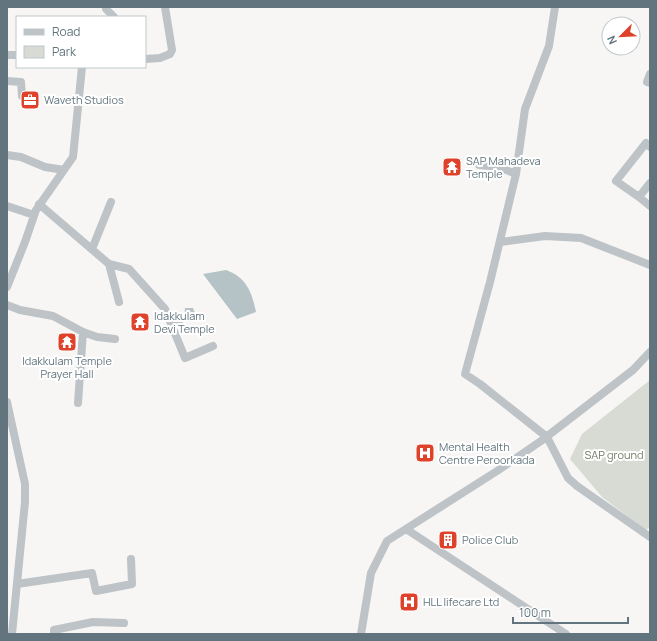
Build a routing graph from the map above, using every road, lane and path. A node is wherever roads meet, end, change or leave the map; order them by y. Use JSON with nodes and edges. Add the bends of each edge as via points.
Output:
{"nodes":[{"id":1,"x":106,"y":7,"type":"edge"},
{"id":2,"x":165,"y":7,"type":"edge"},
{"id":3,"x":555,"y":7,"type":"edge"},
{"id":4,"x":113,"y":16,"type":"edge"},
{"id":5,"x":146,"y":59,"type":"edge"},
{"id":6,"x":82,"y":68,"type":"edge"},
{"id":7,"x":650,"y":74,"type":"edge"},
{"id":8,"x":7,"y":81,"type":"edge"},
{"id":9,"x":650,"y":82,"type":"edge"},
{"id":10,"x":22,"y":96,"type":"dead end"},
{"id":11,"x":650,"y":147,"type":"edge"},
{"id":12,"x":7,"y":155,"type":"edge"},
{"id":13,"x":479,"y":165,"type":"dead end"},
{"id":14,"x":64,"y":170,"type":"junction"},
{"id":15,"x":516,"y":174,"type":"junction"},
{"id":16,"x":650,"y":183,"type":"edge"},
{"id":17,"x":639,"y":197,"type":"junction"},
{"id":18,"x":111,"y":202,"type":"dead end"},
{"id":19,"x":39,"y":204,"type":"junction"},
{"id":20,"x":7,"y":206,"type":"edge"},
{"id":21,"x":650,"y":206,"type":"edge"},
{"id":22,"x":34,"y":215,"type":"junction"},
{"id":23,"x":500,"y":242,"type":"junction"},
{"id":24,"x":92,"y":249,"type":"junction"},
{"id":25,"x":109,"y":264,"type":"junction"},
{"id":26,"x":650,"y":265,"type":"edge"},
{"id":27,"x":7,"y":287,"type":"edge"},
{"id":28,"x":119,"y":302,"type":"dead end"},
{"id":29,"x":7,"y":305,"type":"edge"},
{"id":30,"x":183,"y":318,"type":"dead end"},
{"id":31,"x":171,"y":324,"type":"junction"},
{"id":32,"x":83,"y":332,"type":"junction"},
{"id":33,"x":115,"y":339,"type":"dead end"},
{"id":34,"x":213,"y":346,"type":"dead end"},
{"id":35,"x":650,"y":352,"type":"edge"},
{"id":36,"x":7,"y":402,"type":"edge"},
{"id":37,"x":78,"y":403,"type":"dead end"},
{"id":38,"x":10,"y":431,"type":"edge"},
{"id":39,"x":547,"y":437,"type":"junction"},
{"id":40,"x":406,"y":529,"type":"junction"},
{"id":41,"x":650,"y":536,"type":"edge"},
{"id":42,"x":131,"y":559,"type":"dead end"},
{"id":43,"x":17,"y":584,"type":"junction"},
{"id":44,"x":124,"y":623,"type":"dead end"},
{"id":45,"x":11,"y":632,"type":"edge"},
{"id":46,"x":54,"y":634,"type":"edge"},
{"id":47,"x":361,"y":634,"type":"edge"},
{"id":48,"x":566,"y":634,"type":"edge"}],
"edges":[{"from":1,"to":4,"type":"street"},
{"from":2,"to":5,"type":"street","via":[[172,50],[170,54],[160,58]]},
{"from":3,"to":15,"type":"street","via":[[549,46],[525,109]]},
{"from":6,"to":14,"type":"street","via":[[73,157]]},
{"from":7,"to":9,"type":"street","via":[[647,82]]},
{"from":8,"to":10,"type":"street","via":[[21,82]]},
{"from":11,"to":17,"type":"street","via":[[646,143],[616,181]]},
{"from":12,"to":14,"type":"street"},
{"from":13,"to":15,"type":"street","via":[[499,167]]},
{"from":14,"to":19,"type":"street"},
{"from":15,"to":23,"type":"street"},
{"from":16,"to":17,"type":"street"},
{"from":17,"to":21,"type":"street"},
{"from":18,"to":24,"type":"street"},
{"from":19,"to":22,"type":"street"},
{"from":19,"to":24,"type":"street"},
{"from":20,"to":22,"type":"street"},
{"from":22,"to":27,"type":"street"},
{"from":23,"to":26,"type":"street","via":[[545,236],[581,238]]},
{"from":23,"to":39,"type":"street","via":[[465,374]]},
{"from":24,"to":25,"type":"street"},
{"from":25,"to":28,"type":"street"},
{"from":25,"to":31,"type":"street","via":[[129,269],[165,308]]},
{"from":29,"to":32,"type":"street","via":[[53,316]]},
{"from":30,"to":31,"type":"street"},
{"from":31,"to":34,"type":"street","via":[[185,358]]},
{"from":32,"to":33,"type":"street"},
{"from":32,"to":37,"type":"street"},
{"from":35,"to":39,"type":"street","via":[[633,370]]},
{"from":36,"to":38,"type":"street"},
{"from":38,"to":43,"type":"street","via":[[25,484]]},
{"from":39,"to":40,"type":"street"},
{"from":39,"to":41,"type":"street","via":[[568,478]]},
{"from":40,"to":47,"type":"street","via":[[387,541],[371,573]]},
{"from":40,"to":48,"type":"street"},
{"from":42,"to":43,"type":"street","via":[[132,584],[96,591],[92,573]]},
{"from":43,"to":45,"type":"street"},
{"from":44,"to":46,"type":"street","via":[[93,622],[54,630]]}]}
